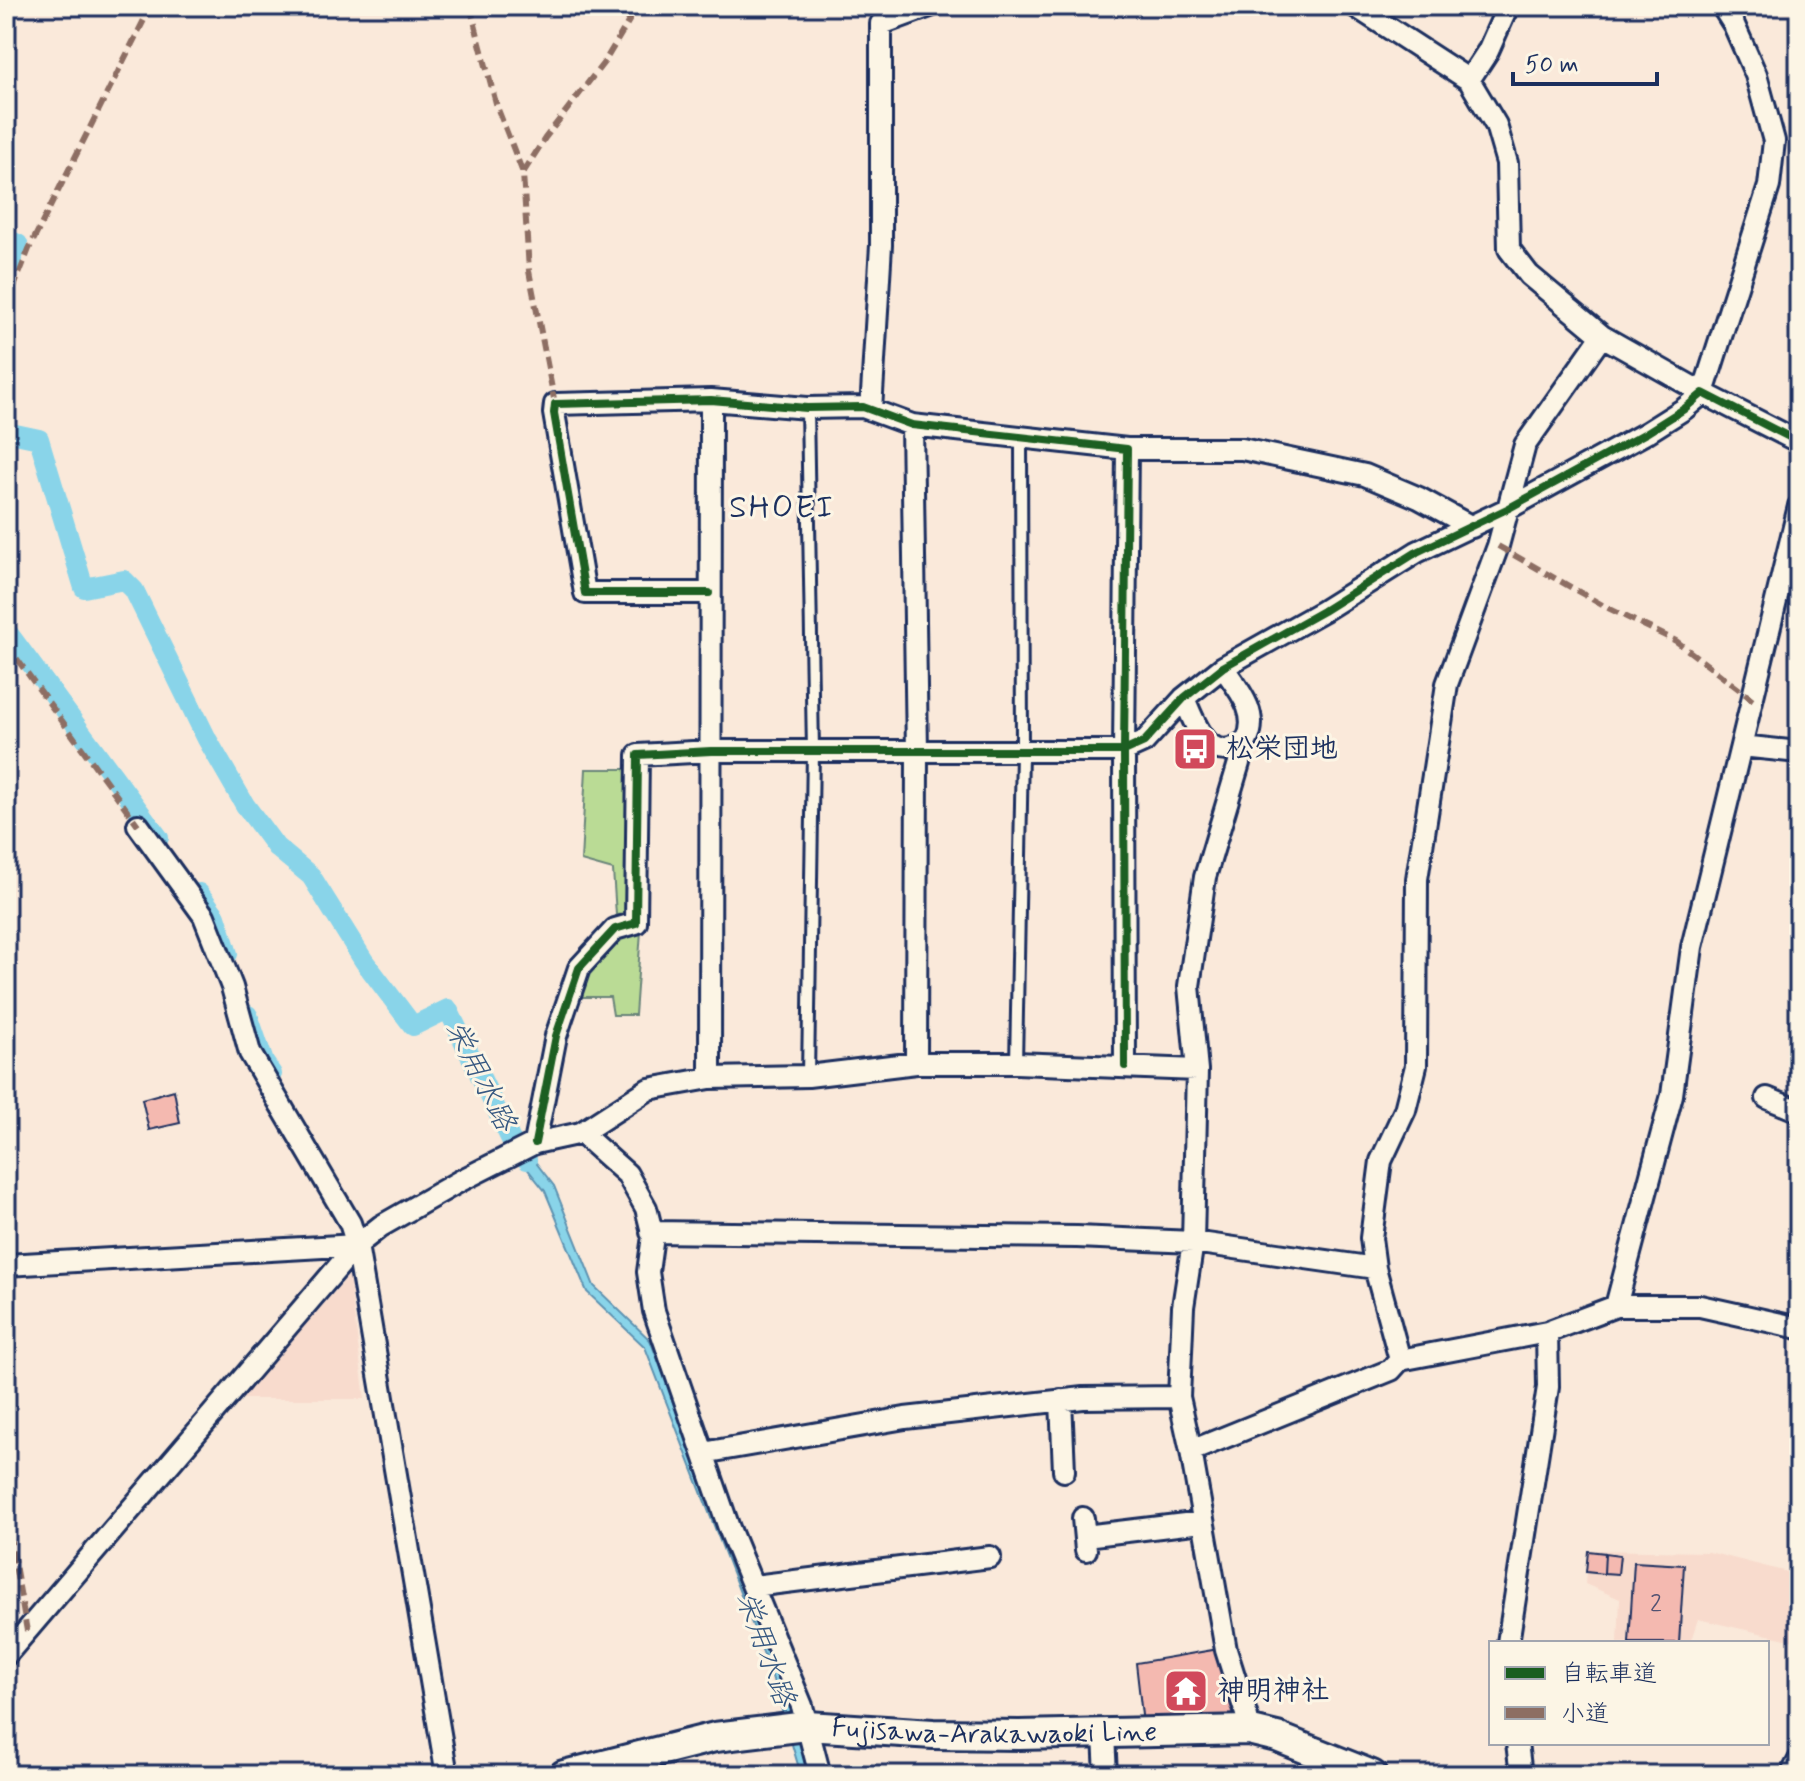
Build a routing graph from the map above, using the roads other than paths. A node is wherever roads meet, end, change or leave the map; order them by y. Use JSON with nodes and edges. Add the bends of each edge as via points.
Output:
{"nodes":[{"id":1,"x":930,"y":6,"type":"edge"},
{"id":2,"x":1355,"y":6,"type":"edge"},
{"id":3,"x":1508,"y":6,"type":"edge"},
{"id":4,"x":1722,"y":6,"type":"edge"},
{"id":5,"x":1469,"y":80,"type":"junction"},
{"id":6,"x":1602,"y":336,"type":"junction"},
{"id":7,"x":1703,"y":393,"type":"junction"},
{"id":8,"x":711,"y":400,"type":"junction"},
{"id":9,"x":807,"y":408,"type":"junction"},
{"id":10,"x":871,"y":410,"type":"junction"},
{"id":11,"x":912,"y":425,"type":"junction"},
{"id":12,"x":1021,"y":439,"type":"junction"},
{"id":13,"x":1799,"y":442,"type":"edge"},
{"id":14,"x":1127,"y":449,"type":"junction"},
{"id":15,"x":1799,"y":506,"type":"edge"},
{"id":16,"x":1509,"y":508,"type":"junction"},
{"id":17,"x":1472,"y":527,"type":"junction"},
{"id":18,"x":709,"y":593,"type":"junction"},
{"id":19,"x":1223,"y":667,"type":"junction"},
{"id":20,"x":1184,"y":698,"type":"junction"},
{"id":21,"x":1239,"y":746,"type":"junction"},
{"id":22,"x":1741,"y":746,"type":"junction"},
{"id":23,"x":711,"y":751,"type":"junction"},
{"id":24,"x":813,"y":751,"type":"junction"},
{"id":25,"x":1124,"y":751,"type":"junction"},
{"id":26,"x":917,"y":752,"type":"junction"},
{"id":27,"x":1022,"y":752,"type":"junction"},
{"id":28,"x":1799,"y":752,"type":"edge"},
{"id":29,"x":138,"y":825,"type":"dead end"},
{"id":30,"x":916,"y":1063,"type":"junction"},
{"id":31,"x":1016,"y":1063,"type":"junction"},
{"id":32,"x":1125,"y":1066,"type":"junction"},
{"id":33,"x":1197,"y":1070,"type":"junction"},
{"id":34,"x":808,"y":1076,"type":"junction"},
{"id":35,"x":710,"y":1078,"type":"junction"},
{"id":36,"x":1767,"y":1098,"type":"dead end"},
{"id":37,"x":1799,"y":1111,"type":"edge"},
{"id":38,"x":581,"y":1133,"type":"junction"},
{"id":39,"x":535,"y":1143,"type":"junction"},
{"id":40,"x":651,"y":1232,"type":"junction"},
{"id":41,"x":1193,"y":1242,"type":"junction"},
{"id":42,"x":357,"y":1245,"type":"junction"},
{"id":43,"x":6,"y":1265,"type":"edge"},
{"id":44,"x":1375,"y":1268,"type":"junction"},
{"id":45,"x":1616,"y":1306,"type":"junction"},
{"id":46,"x":1799,"y":1328,"type":"edge"},
{"id":47,"x":1547,"y":1332,"type":"junction"},
{"id":48,"x":1400,"y":1360,"type":"junction"},
{"id":49,"x":1179,"y":1397,"type":"junction"},
{"id":50,"x":1061,"y":1400,"type":"junction"},
{"id":51,"x":1191,"y":1451,"type":"junction"},
{"id":52,"x":703,"y":1453,"type":"junction"},
{"id":53,"x":1064,"y":1471,"type":"dead end"},
{"id":54,"x":1202,"y":1522,"type":"junction"},
{"id":55,"x":1085,"y":1534,"type":"dead end"},
{"id":56,"x":990,"y":1557,"type":"dead end"},
{"id":57,"x":753,"y":1586,"type":"junction"},
{"id":58,"x":1508,"y":1641,"type":"edge"},
{"id":59,"x":6,"y":1655,"type":"edge"},
{"id":60,"x":807,"y":1726,"type":"junction"},
{"id":61,"x":1248,"y":1730,"type":"junction"},
{"id":62,"x":1104,"y":1735,"type":"junction"},
{"id":63,"x":1517,"y":1745,"type":"edge"},
{"id":64,"x":1799,"y":1760,"type":"edge"},
{"id":65,"x":447,"y":1775,"type":"edge"},
{"id":66,"x":564,"y":1775,"type":"edge"},
{"id":67,"x":820,"y":1775,"type":"edge"},
{"id":68,"x":1106,"y":1775,"type":"edge"},
{"id":69,"x":1372,"y":1775,"type":"edge"},
{"id":70,"x":1521,"y":1775,"type":"edge"},
{"id":71,"x":1791,"y":1775,"type":"edge"}],
"edges":[{"from":1,"to":10,"type":"street","via":[[881,24],[881,245]]},
{"from":2,"to":5,"type":"street"},
{"from":3,"to":5,"type":"street"},
{"from":4,"to":7,"type":"street","via":[[1756,75],[1774,141],[1769,186]]},
{"from":5,"to":6,"type":"street","via":[[1496,125],[1507,163],[1509,249],[1529,275]]},
{"from":6,"to":7,"type":"street"},
{"from":6,"to":16,"type":"street","via":[[1525,445]]},
{"from":7,"to":13,"type":"street"},
{"from":7,"to":16,"type":"street","via":[[1646,433]]},
{"from":8,"to":9,"type":"street"},
{"from":8,"to":18,"type":"street"},
{"from":8,"to":18,"type":"street","via":[[555,404],[554,413],[585,593]]},
{"from":9,"to":10,"type":"street"},
{"from":9,"to":24,"type":"lane"},
{"from":10,"to":11,"type":"street"},
{"from":11,"to":12,"type":"street"},
{"from":11,"to":26,"type":"street"},
{"from":12,"to":14,"type":"street"},
{"from":12,"to":27,"type":"lane"},
{"from":14,"to":17,"type":"street","via":[[1242,449],[1365,475]]},
{"from":14,"to":25,"type":"street"},
{"from":15,"to":22,"type":"street"},
{"from":16,"to":17,"type":"street"},
{"from":16,"to":44,"type":"street","via":[[1447,684],[1417,879],[1416,1066],[1405,1110],[1381,1161],[1371,1238]]},
{"from":17,"to":19,"type":"street","via":[[1417,552]]},
{"from":18,"to":23,"type":"street"},
{"from":19,"to":20,"type":"street"},
{"from":19,"to":21,"type":"street","via":[[1252,720],[1251,732]]},
{"from":20,"to":21,"type":"street","via":[[1209,745]]},
{"from":20,"to":25,"type":"street","via":[[1144,742]]},
{"from":21,"to":33,"type":"street","via":[[1239,763],[1205,877],[1189,986]]},
{"from":22,"to":28,"type":"street"},
{"from":22,"to":45,"type":"street","via":[[1692,947],[1672,1095]]},
{"from":23,"to":24,"type":"street"},
{"from":23,"to":35,"type":"street"},
{"from":23,"to":39,"type":"street","via":[[638,755],[636,923],[615,929],[579,968],[556,1036]]},
{"from":24,"to":26,"type":"street"},
{"from":24,"to":34,"type":"lane"},
{"from":25,"to":27,"type":"street"},
{"from":25,"to":32,"type":"street"},
{"from":26,"to":27,"type":"street"},
{"from":26,"to":30,"type":"street"},
{"from":27,"to":31,"type":"lane"},
{"from":29,"to":42,"type":"street","via":[[204,916],[250,1053],[350,1223]]},
{"from":30,"to":31,"type":"street"},
{"from":30,"to":34,"type":"street"},
{"from":31,"to":32,"type":"street"},
{"from":32,"to":33,"type":"street"},
{"from":33,"to":41,"type":"street"},
{"from":34,"to":35,"type":"street"},
{"from":35,"to":38,"type":"street","via":[[649,1089]]},
{"from":36,"to":37,"type":"street"},
{"from":38,"to":39,"type":"street"},
{"from":38,"to":40,"type":"street","via":[[627,1174],[646,1208]]},
{"from":39,"to":42,"type":"street","via":[[433,1196]]},
{"from":40,"to":41,"type":"street"},
{"from":40,"to":52,"type":"street","via":[[648,1272],[654,1311]]},
{"from":41,"to":44,"type":"street"},
{"from":41,"to":49,"type":"street","via":[[1183,1307]]},
{"from":42,"to":43,"type":"street"},
{"from":42,"to":59,"type":"street"},
{"from":42,"to":65,"type":"street"},
{"from":44,"to":48,"type":"street"},
{"from":45,"to":46,"type":"street","via":[[1700,1306]]},
{"from":45,"to":47,"type":"street"},
{"from":47,"to":48,"type":"street"},
{"from":47,"to":58,"type":"street","via":[[1548,1387]]},
{"from":48,"to":51,"type":"street","via":[[1391,1370]]},
{"from":49,"to":50,"type":"street"},
{"from":49,"to":51,"type":"street"},
{"from":50,"to":52,"type":"street","via":[[905,1418]]},
{"from":50,"to":53,"type":"street"},
{"from":51,"to":54,"type":"street"},
{"from":52,"to":57,"type":"street"},
{"from":54,"to":55,"type":"street"},
{"from":54,"to":61,"type":"street","via":[[1226,1650]]},
{"from":56,"to":57,"type":"street"},
{"from":57,"to":60,"type":"street"},
{"from":60,"to":62,"type":"main road","name":"Fujisawa-Arakawaoki Line","via":[[933,1734]]},
{"from":60,"to":66,"type":"main road","name":"Fujisawa-Arakawaoki Line","via":[[715,1737]]},
{"from":60,"to":67,"type":"street"},
{"from":61,"to":62,"type":"main road","name":"Fujisawa-Arakawaoki Line"},
{"from":61,"to":69,"type":"main road","name":"Fujisawa-Arakawaoki Line"},
{"from":62,"to":68,"type":"street"},
{"from":63,"to":70,"type":"street"},
{"from":64,"to":71,"type":"street"}]}
